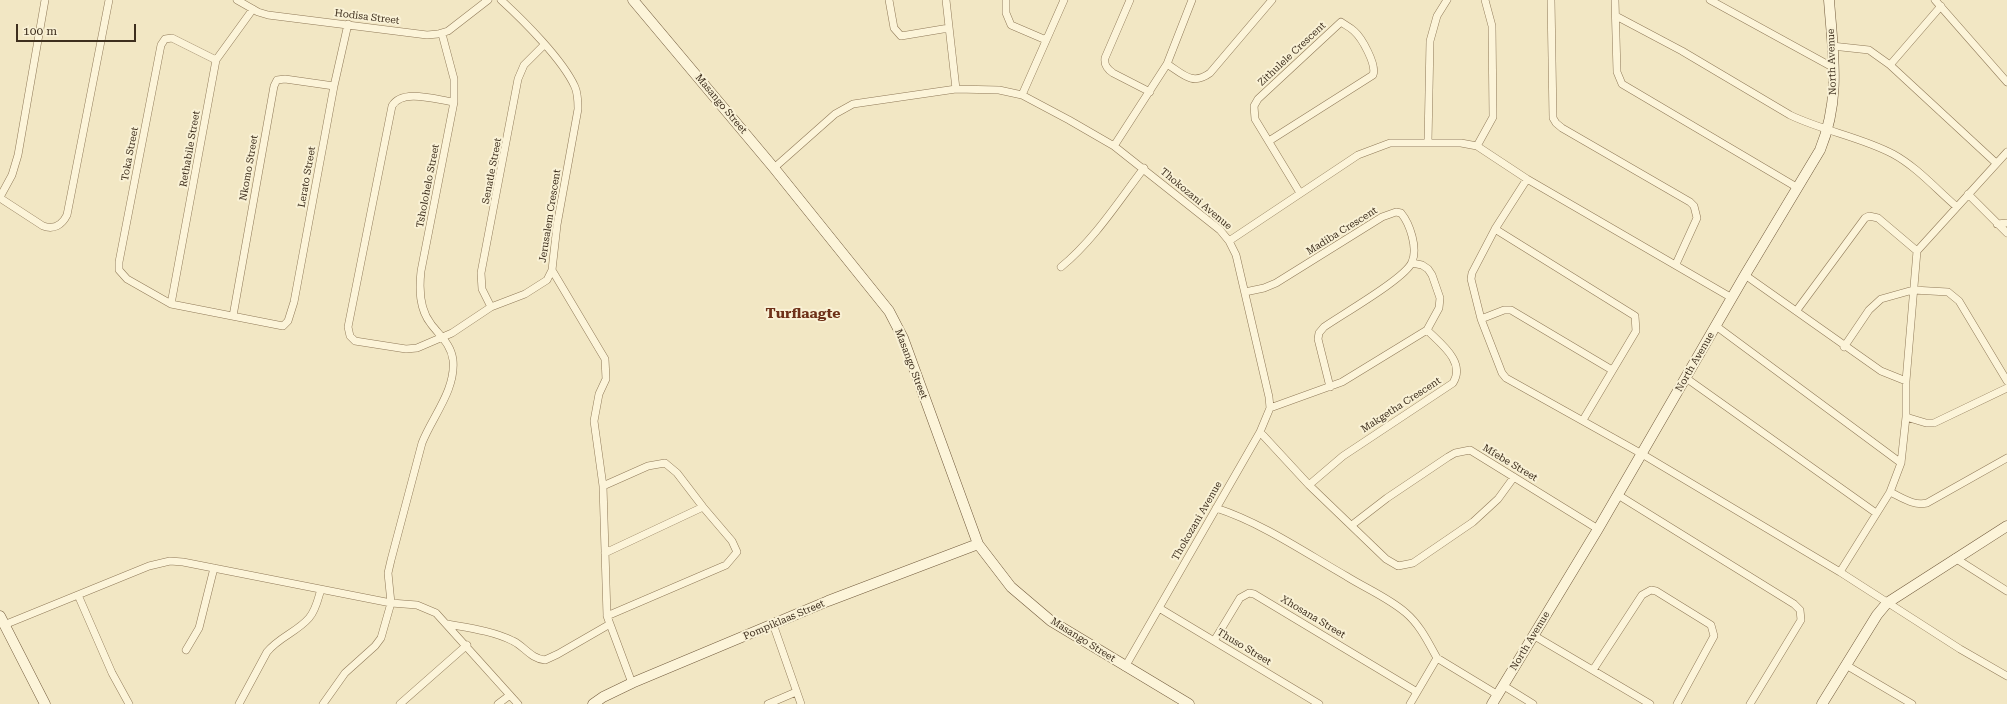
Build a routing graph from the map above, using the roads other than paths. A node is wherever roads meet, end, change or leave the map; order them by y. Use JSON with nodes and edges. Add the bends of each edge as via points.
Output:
{"nodes":[{"id":1,"x":45,"y":0,"type":"edge"},
{"id":2,"x":109,"y":0,"type":"edge"},
{"id":3,"x":237,"y":0,"type":"edge"},
{"id":4,"x":488,"y":0,"type":"edge"},
{"id":5,"x":501,"y":0,"type":"edge"},
{"id":6,"x":633,"y":0,"type":"edge"},
{"id":7,"x":889,"y":0,"type":"edge"},
{"id":8,"x":946,"y":0,"type":"edge"},
{"id":9,"x":1006,"y":0,"type":"edge"},
{"id":10,"x":1064,"y":0,"type":"edge"},
{"id":11,"x":1130,"y":0,"type":"edge"},
{"id":12,"x":1192,"y":0,"type":"edge"},
{"id":13,"x":1272,"y":0,"type":"edge"},
{"id":14,"x":1447,"y":0,"type":"edge"},
{"id":15,"x":1485,"y":0,"type":"edge"},
{"id":16,"x":1551,"y":0,"type":"edge"},
{"id":17,"x":1615,"y":0,"type":"edge"},
{"id":18,"x":1710,"y":0,"type":"edge"},
{"id":19,"x":1829,"y":0,"type":"edge"},
{"id":20,"x":1935,"y":0,"type":"edge"},
{"id":21,"x":1941,"y":6,"type":"junction"},
{"id":22,"x":252,"y":9,"type":"junction"},
{"id":23,"x":1616,"y":16,"type":"junction"},
{"id":24,"x":348,"y":24,"type":"junction"},
{"id":25,"x":949,"y":28,"type":"junction"},
{"id":26,"x":442,"y":34,"type":"junction"},
{"id":27,"x":1046,"y":40,"type":"junction"},
{"id":28,"x":544,"y":45,"type":"junction"},
{"id":29,"x":1832,"y":46,"type":"junction"},
{"id":30,"x":216,"y":60,"type":"junction"},
{"id":31,"x":1167,"y":64,"type":"junction"},
{"id":32,"x":1890,"y":65,"type":"junction"},
{"id":33,"x":1834,"y":68,"type":"junction"},
{"id":34,"x":2007,"y":82,"type":"edge"},
{"id":35,"x":334,"y":86,"type":"junction"},
{"id":36,"x":956,"y":89,"type":"junction"},
{"id":37,"x":1150,"y":92,"type":"junction"},
{"id":38,"x":1022,"y":95,"type":"junction"},
{"id":39,"x":454,"y":102,"type":"junction"},
{"id":40,"x":1828,"y":130,"type":"junction"},
{"id":41,"x":1269,"y":141,"type":"junction"},
{"id":42,"x":1428,"y":142,"type":"junction"},
{"id":43,"x":1114,"y":146,"type":"junction"},
{"id":44,"x":1477,"y":146,"type":"junction"},
{"id":45,"x":2007,"y":152,"type":"edge"},
{"id":46,"x":1996,"y":163,"type":"junction"},
{"id":47,"x":774,"y":168,"type":"junction"},
{"id":48,"x":1144,"y":168,"type":"junction"},
{"id":49,"x":1527,"y":179,"type":"junction"},
{"id":50,"x":1798,"y":188,"type":"junction"},
{"id":51,"x":1300,"y":193,"type":"junction"},
{"id":52,"x":1968,"y":194,"type":"junction"},
{"id":53,"x":0,"y":197,"type":"edge"},
{"id":54,"x":1957,"y":207,"type":"junction"},
{"id":55,"x":2007,"y":223,"type":"edge"},
{"id":56,"x":1997,"y":224,"type":"junction"},
{"id":57,"x":1495,"y":229,"type":"junction"},
{"id":58,"x":2007,"y":233,"type":"edge"},
{"id":59,"x":1229,"y":241,"type":"junction"},
{"id":60,"x":1917,"y":251,"type":"junction"},
{"id":61,"x":1412,"y":263,"type":"junction"},
{"id":62,"x":1676,"y":264,"type":"junction"},
{"id":63,"x":1061,"y":267,"type":"dead end"},
{"id":64,"x":552,"y":270,"type":"junction"},
{"id":65,"x":1745,"y":275,"type":"junction"},
{"id":66,"x":1913,"y":290,"type":"junction"},
{"id":67,"x":1245,"y":292,"type":"junction"},
{"id":68,"x":1732,"y":298,"type":"junction"},
{"id":69,"x":171,"y":304,"type":"junction"},
{"id":70,"x":491,"y":307,"type":"junction"},
{"id":71,"x":1797,"y":310,"type":"junction"},
{"id":72,"x":233,"y":316,"type":"junction"},
{"id":73,"x":1481,"y":319,"type":"junction"},
{"id":74,"x":1716,"y":326,"type":"junction"},
{"id":75,"x":1427,"y":330,"type":"junction"},
{"id":76,"x":443,"y":338,"type":"junction"},
{"id":77,"x":1844,"y":347,"type":"junction"},
{"id":78,"x":1612,"y":370,"type":"junction"},
{"id":79,"x":1686,"y":378,"type":"junction"},
{"id":80,"x":1906,"y":381,"type":"junction"},
{"id":81,"x":2007,"y":381,"type":"edge"},
{"id":82,"x":1330,"y":387,"type":"junction"},
{"id":83,"x":2007,"y":388,"type":"edge"},
{"id":84,"x":1270,"y":408,"type":"junction"},
{"id":85,"x":1906,"y":417,"type":"junction"},
{"id":86,"x":1583,"y":420,"type":"junction"},
{"id":87,"x":1260,"y":432,"type":"junction"},
{"id":88,"x":1642,"y":454,"type":"junction"},
{"id":89,"x":2007,"y":458,"type":"edge"},
{"id":90,"x":1901,"y":463,"type":"junction"},
{"id":91,"x":1514,"y":477,"type":"junction"},
{"id":92,"x":1310,"y":485,"type":"junction"},
{"id":93,"x":603,"y":486,"type":"junction"},
{"id":94,"x":1890,"y":492,"type":"junction"},
{"id":95,"x":1618,"y":495,"type":"junction"},
{"id":96,"x":703,"y":508,"type":"junction"},
{"id":97,"x":1216,"y":508,"type":"junction"},
{"id":98,"x":1876,"y":512,"type":"junction"},
{"id":99,"x":1352,"y":525,"type":"junction"},
{"id":100,"x":2007,"y":526,"type":"edge"},
{"id":101,"x":1598,"y":529,"type":"junction"},
{"id":102,"x":978,"y":544,"type":"junction"},
{"id":103,"x":605,"y":553,"type":"junction"},
{"id":104,"x":1955,"y":558,"type":"junction"},
{"id":105,"x":214,"y":568,"type":"junction"},
{"id":106,"x":1840,"y":572,"type":"junction"},
{"id":107,"x":321,"y":589,"type":"junction"},
{"id":108,"x":2007,"y":591,"type":"edge"},
{"id":109,"x":78,"y":595,"type":"junction"},
{"id":110,"x":391,"y":603,"type":"junction"},
{"id":111,"x":1887,"y":603,"type":"junction"},
{"id":112,"x":1159,"y":608,"type":"junction"},
{"id":113,"x":607,"y":616,"type":"junction"},
{"id":114,"x":2,"y":620,"type":"edge"},
{"id":115,"x":447,"y":624,"type":"junction"},
{"id":116,"x":610,"y":624,"type":"junction"},
{"id":117,"x":773,"y":624,"type":"junction"},
{"id":118,"x":1533,"y":635,"type":"junction"},
{"id":119,"x":1214,"y":641,"type":"junction"},
{"id":120,"x":466,"y":645,"type":"junction"},
{"id":121,"x":186,"y":650,"type":"dead end"},
{"id":122,"x":1437,"y":658,"type":"junction"},
{"id":123,"x":1846,"y":665,"type":"junction"},
{"id":124,"x":1125,"y":666,"type":"junction"},
{"id":125,"x":1594,"y":670,"type":"junction"},
{"id":126,"x":2007,"y":676,"type":"edge"},
{"id":127,"x":632,"y":683,"type":"junction"},
{"id":128,"x":1501,"y":690,"type":"junction"},
{"id":129,"x":796,"y":692,"type":"junction"},
{"id":130,"x":1417,"y":692,"type":"junction"},
{"id":131,"x":510,"y":695,"type":"junction"},
{"id":132,"x":1907,"y":703,"type":"edge"},
{"id":133,"x":45,"y":704,"type":"edge"},
{"id":134,"x":129,"y":704,"type":"edge"},
{"id":135,"x":239,"y":704,"type":"edge"},
{"id":136,"x":323,"y":704,"type":"edge"},
{"id":137,"x":400,"y":704,"type":"edge"},
{"id":138,"x":498,"y":704,"type":"edge"},
{"id":139,"x":518,"y":704,"type":"edge"},
{"id":140,"x":593,"y":704,"type":"edge"},
{"id":141,"x":768,"y":704,"type":"edge"},
{"id":142,"x":800,"y":704,"type":"edge"},
{"id":143,"x":1189,"y":704,"type":"edge"},
{"id":144,"x":1319,"y":704,"type":"edge"},
{"id":145,"x":1410,"y":704,"type":"edge"},
{"id":146,"x":1492,"y":704,"type":"edge"},
{"id":147,"x":1533,"y":704,"type":"edge"},
{"id":148,"x":1650,"y":704,"type":"edge"},
{"id":149,"x":1677,"y":704,"type":"edge"},
{"id":150,"x":1750,"y":704,"type":"edge"},
{"id":151,"x":1822,"y":704,"type":"edge"}],
"edges":[{"from":1,"to":53,"type":"street","via":[[18,155],[12,175]]},
{"from":2,"to":53,"type":"street","via":[[64,222],[56,227],[47,228]]},
{"from":3,"to":22,"type":"street","name":"Hodisa Street"},
{"from":4,"to":26,"type":"street"},
{"from":5,"to":28,"type":"street","name":"Jerusalem Crescent","via":[[525,22]]},
{"from":6,"to":47,"type":"street","name":"Masango Street"},
{"from":7,"to":25,"type":"street","via":[[894,28],[901,36]]},
{"from":8,"to":25,"type":"street"},
{"from":9,"to":27,"type":"street","via":[[1006,13],[1011,25]]},
{"from":10,"to":27,"type":"street"},
{"from":11,"to":37,"type":"street","via":[[1105,63],[1108,70]]},
{"from":12,"to":31,"type":"street"},
{"from":13,"to":31,"type":"street","via":[[1204,78],[1189,78]]},
{"from":14,"to":42,"type":"street","via":[[1437,16],[1430,42]]},
{"from":15,"to":44,"type":"street","via":[[1492,26],[1493,117]]},
{"from":16,"to":62,"type":"street","via":[[1553,118],[1562,128],[1694,206],[1697,218]]},
{"from":17,"to":23,"type":"street"},
{"from":18,"to":33,"type":"street"},
{"from":19,"to":29,"type":"street","name":"North Avenue"},
{"from":20,"to":21,"type":"street"},
{"from":21,"to":32,"type":"street"},
{"from":21,"to":34,"type":"street"},
{"from":22,"to":24,"type":"street","name":"Hodisa Street","via":[[268,15]]},
{"from":22,"to":30,"type":"street","name":"Rethabile Street"},
{"from":23,"to":40,"type":"street","via":[[1682,51],[1790,115]]},
{"from":23,"to":50,"type":"street","via":[[1618,72],[1622,84]]},
{"from":24,"to":26,"type":"street","name":"Hodisa Street","via":[[427,35]]},
{"from":24,"to":35,"type":"street","name":"Lerato Street"},
{"from":25,"to":36,"type":"street"},
{"from":26,"to":39,"type":"street","name":"Tsholohelo Street","via":[[454,79]]},
{"from":27,"to":38,"type":"street"},
{"from":28,"to":64,"type":"street","name":"Jerusalem Crescent","via":[[565,70],[578,98]]},
{"from":28,"to":70,"type":"street","name":"Senatle Street","via":[[524,65],[518,79],[482,272],[482,289]]},
{"from":29,"to":32,"type":"street","via":[[1869,50]]},
{"from":29,"to":33,"type":"street","name":"North Avenue"},
{"from":30,"to":69,"type":"street","name":"Rethabile Street"},
{"from":30,"to":69,"type":"street","name":"Toka Street","via":[[172,38],[162,42],[119,262],[122,275]]},
{"from":31,"to":37,"type":"street"},
{"from":32,"to":46,"type":"street"},
{"from":33,"to":40,"type":"street","name":"North Avenue","via":[[1834,104]]},
{"from":35,"to":72,"type":"street","name":"Lerato Street","via":[[294,302],[288,321],[283,326]]},
{"from":35,"to":72,"type":"street","name":"Nkomo Street","via":[[285,79],[277,80],[274,86]]},
{"from":36,"to":38,"type":"street","name":"Thokozani Avenue","via":[[999,90]]},
{"from":36,"to":47,"type":"street","name":"Thokozani Avenue","via":[[861,102],[845,108]]},
{"from":37,"to":43,"type":"street"},
{"from":38,"to":43,"type":"street","name":"Thokozani Avenue"},
{"from":39,"to":76,"type":"street","name":"Tsholohelo Street","via":[[420,281],[421,301],[426,315]]},
{"from":39,"to":76,"type":"street","name":"Jerusalem Crescent","via":[[404,96],[396,100],[392,106],[348,327],[350,336],[356,341],[406,349],[417,348]]},
{"from":40,"to":50,"type":"street","name":"North Avenue","via":[[1820,150]]},
{"from":40,"to":54,"type":"street","via":[[1894,155]]},
{"from":41,"to":41,"type":"street","name":"Zithulele Crescent","via":[[1373,75],[1373,64],[1360,38],[1341,22],[1258,99],[1254,106],[1256,118]]},
{"from":41,"to":51,"type":"street","name":"Zithulele Crescent"},
{"from":42,"to":44,"type":"street"},
{"from":42,"to":51,"type":"street","via":[[1390,143],[1372,148]]},
{"from":43,"to":48,"type":"street","name":"Thokozani Avenue"},
{"from":44,"to":49,"type":"street"},
{"from":45,"to":46,"type":"street"},
{"from":46,"to":52,"type":"street"},
{"from":47,"to":102,"type":"street","name":"Masango Street","via":[[889,311],[903,338]]},
{"from":48,"to":59,"type":"street","name":"Thokozani Avenue","via":[[1220,230]]},
{"from":48,"to":63,"type":"street","via":[[1074,257]]},
{"from":49,"to":57,"type":"street"},
{"from":49,"to":62,"type":"street"},
{"from":50,"to":65,"type":"street","name":"North Avenue"},
{"from":51,"to":59,"type":"street"},
{"from":52,"to":54,"type":"street"},
{"from":52,"to":56,"type":"street"},
{"from":54,"to":60,"type":"street"},
{"from":55,"to":56,"type":"street"},
{"from":56,"to":58,"type":"street"},
{"from":57,"to":73,"type":"street","via":[[1471,279]]},
{"from":57,"to":78,"type":"street","via":[[1635,316],[1636,331]]},
{"from":59,"to":67,"type":"street","name":"Thokozani Avenue","via":[[1236,255]]},
{"from":60,"to":66,"type":"street"},
{"from":60,"to":71,"type":"street","via":[[1878,218],[1869,216]]},
{"from":61,"to":67,"type":"street","name":"Madiba Crescent","via":[[1415,253],[1413,242],[1404,217],[1396,212],[1382,217],[1276,283]]},
{"from":61,"to":75,"type":"street","via":[[1428,269],[1440,298],[1439,308]]},
{"from":61,"to":82,"type":"street","via":[[1396,278],[1319,333],[1318,339]]},
{"from":62,"to":68,"type":"street"},
{"from":64,"to":70,"type":"street","name":"Jerusalem Crescent","via":[[547,280],[537,287]]},
{"from":64,"to":93,"type":"street","via":[[606,359],[606,379],[599,394],[594,421]]},
{"from":65,"to":68,"type":"street","name":"North Avenue"},
{"from":65,"to":71,"type":"street"},
{"from":66,"to":77,"type":"street","via":[[1874,304]]},
{"from":66,"to":80,"type":"street"},
{"from":66,"to":81,"type":"street","via":[[1948,292],[1954,295]]},
{"from":67,"to":84,"type":"street","name":"Thokozani Avenue"},
{"from":68,"to":74,"type":"street","name":"North Avenue"},
{"from":69,"to":72,"type":"street"},
{"from":70,"to":76,"type":"street","name":"Jerusalem Crescent"},
{"from":71,"to":77,"type":"street"},
{"from":73,"to":78,"type":"street","via":[[1504,310],[1511,310]]},
{"from":73,"to":86,"type":"street","via":[[1506,378]]},
{"from":74,"to":79,"type":"street","name":"North Avenue"},
{"from":74,"to":90,"type":"street"},
{"from":75,"to":82,"type":"street","via":[[1359,373]]},
{"from":75,"to":92,"type":"street","name":"Makgetha Crescent","via":[[1450,354],[1457,366],[1458,375],[1454,383],[1343,456]]},
{"from":76,"to":110,"type":"street","name":"Tsholohelo Street","via":[[451,352],[452,376],[445,397],[422,443],[388,573]]},
{"from":77,"to":80,"type":"street","via":[[1881,372]]},
{"from":78,"to":86,"type":"street"},
{"from":79,"to":88,"type":"street","name":"North Avenue"},
{"from":79,"to":98,"type":"street"},
{"from":80,"to":85,"type":"street"},
{"from":82,"to":84,"type":"street"},
{"from":83,"to":85,"type":"street","via":[[1934,423]]},
{"from":84,"to":87,"type":"street","name":"Thokozani Avenue"},
{"from":85,"to":90,"type":"street"},
{"from":86,"to":88,"type":"street"},
{"from":87,"to":92,"type":"street"},
{"from":87,"to":97,"type":"street","name":"Thokozani Avenue"},
{"from":88,"to":95,"type":"street","name":"North Avenue"},
{"from":88,"to":106,"type":"street"},
{"from":89,"to":94,"type":"street","via":[[1927,503],[1912,503]]},
{"from":90,"to":94,"type":"street"},
{"from":91,"to":99,"type":"street","name":"Mfebe Street","via":[[1470,450],[1455,453],[1387,498]]},
{"from":91,"to":99,"type":"street","via":[[1487,511],[1406,566],[1392,564]]},
{"from":91,"to":101,"type":"street","name":"Mfebe Street"},
{"from":92,"to":99,"type":"street"},
{"from":93,"to":96,"type":"street","via":[[648,466],[664,463],[677,473]]},
{"from":93,"to":103,"type":"street"},
{"from":94,"to":98,"type":"street"},
{"from":95,"to":101,"type":"street","name":"North Avenue"},
{"from":95,"to":150,"type":"street","via":[[1800,610],[1801,620]]},
{"from":96,"to":103,"type":"street"},
{"from":96,"to":113,"type":"street","via":[[737,548],[735,557],[726,565]]},
{"from":97,"to":112,"type":"street","name":"Thokozani Avenue"},
{"from":97,"to":122,"type":"street","via":[[1257,525],[1404,612],[1416,623]]},
{"from":98,"to":106,"type":"street"},
{"from":100,"to":104,"type":"street"},
{"from":101,"to":118,"type":"street","name":"North Avenue"},
{"from":102,"to":117,"type":"street","name":"Pompiklaas Street"},
{"from":102,"to":124,"type":"street","name":"Masango Street","via":[[1011,587],[1031,606]]},
{"from":103,"to":113,"type":"street"},
{"from":104,"to":108,"type":"street"},
{"from":104,"to":111,"type":"street"},
{"from":105,"to":107,"type":"street"},
{"from":105,"to":109,"type":"street","via":[[170,560]]},
{"from":105,"to":121,"type":"street","via":[[199,628]]},
{"from":106,"to":111,"type":"street"},
{"from":107,"to":110,"type":"street"},
{"from":107,"to":135,"type":"street","via":[[309,619],[273,644]]},
{"from":109,"to":114,"type":"street"},
{"from":109,"to":134,"type":"street","via":[[112,673]]},
{"from":110,"to":115,"type":"street","via":[[417,605],[429,609]]},
{"from":110,"to":136,"type":"street","via":[[375,646],[345,673]]},
{"from":111,"to":123,"type":"street"},
{"from":111,"to":126,"type":"street"},
{"from":112,"to":119,"type":"street","name":"Thuso Street"},
{"from":112,"to":124,"type":"street","name":"Thokozani Avenue"},
{"from":113,"to":116,"type":"street"},
{"from":114,"to":133,"type":"street"},
{"from":115,"to":116,"type":"street","via":[[494,633],[515,642],[535,657],[545,660]]},
{"from":115,"to":120,"type":"street"},
{"from":116,"to":127,"type":"street"},
{"from":117,"to":127,"type":"street","name":"Pompiklaas Street"},
{"from":117,"to":129,"type":"street"},
{"from":118,"to":125,"type":"street"},
{"from":118,"to":128,"type":"street","name":"North Avenue"},
{"from":119,"to":130,"type":"street","name":"Xhosana Street","via":[[1240,598],[1249,593],[1254,594]]},
{"from":119,"to":144,"type":"street","name":"Thuso Street"},
{"from":120,"to":131,"type":"street"},
{"from":120,"to":137,"type":"street"},
{"from":122,"to":128,"type":"street"},
{"from":122,"to":130,"type":"street"},
{"from":123,"to":132,"type":"street"},
{"from":123,"to":151,"type":"street"},
{"from":124,"to":143,"type":"street","name":"Masango Street"},
{"from":125,"to":148,"type":"street"},
{"from":125,"to":149,"type":"street","via":[[1642,595],[1651,590],[1656,591],[1711,625],[1714,632]]},
{"from":127,"to":140,"type":"street","name":"Pompiklaas Street"},
{"from":128,"to":146,"type":"street","name":"North Avenue"},
{"from":128,"to":147,"type":"street"},
{"from":129,"to":141,"type":"street"},
{"from":129,"to":142,"type":"street"},
{"from":130,"to":145,"type":"street"},
{"from":131,"to":138,"type":"street"},
{"from":131,"to":139,"type":"street"}]}
